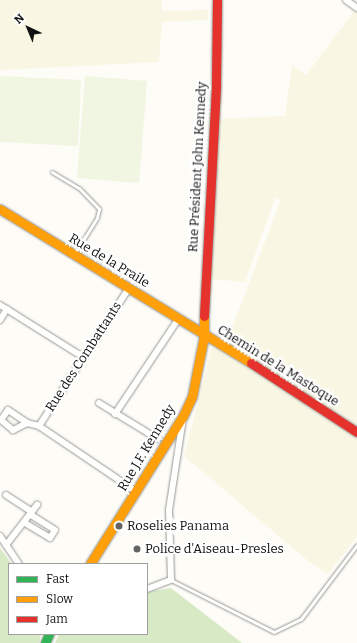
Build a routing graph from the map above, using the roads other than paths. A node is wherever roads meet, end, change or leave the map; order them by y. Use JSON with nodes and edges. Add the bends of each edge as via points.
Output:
{"nodes":[{"id":1,"x":217,"y":0,"type":"edge"},
{"id":2,"x":346,"y":0,"type":"edge"},
{"id":3,"x":357,"y":8,"type":"edge"},
{"id":4,"x":52,"y":172,"type":"dead end"},
{"id":5,"x":0,"y":209,"type":"edge"},
{"id":6,"x":74,"y":255,"type":"junction"},
{"id":7,"x":129,"y":288,"type":"junction"},
{"id":8,"x":0,"y":304,"type":"edge"},
{"id":9,"x":7,"y":309,"type":"junction"},
{"id":10,"x":179,"y":318,"type":"junction"},
{"id":11,"x":0,"y":320,"type":"edge"},
{"id":12,"x":204,"y":336,"type":"junction"},
{"id":13,"x":83,"y":356,"type":"junction"},
{"id":14,"x":99,"y":403,"type":"dead end"},
{"id":15,"x":115,"y":414,"type":"junction"},
{"id":16,"x":183,"y":416,"type":"junction"},
{"id":17,"x":27,"y":423,"type":"dead end"},
{"id":18,"x":39,"y":426,"type":"junction"},
{"id":19,"x":357,"y":432,"type":"edge"},
{"id":20,"x":158,"y":439,"type":"dead end"},
{"id":21,"x":136,"y":492,"type":"junction"},
{"id":22,"x":6,"y":496,"type":"dead end"},
{"id":23,"x":37,"y":505,"type":"dead end"},
{"id":24,"x":31,"y":513,"type":"junction"},
{"id":25,"x":25,"y":523,"type":"junction"},
{"id":26,"x":0,"y":536,"type":"edge"},
{"id":27,"x":6,"y":545,"type":"junction"},
{"id":28,"x":357,"y":545,"type":"edge"},
{"id":29,"x":18,"y":563,"type":"edge"},
{"id":30,"x":91,"y":563,"type":"edge"},
{"id":31,"x":171,"y":580,"type":"junction"},
{"id":32,"x":148,"y":589,"type":"edge"}],
"edges":[{"from":1,"to":12,"type":"street","name":"Rue Président John Kennedy","via":[[216,84],[204,287]]},
{"from":2,"to":3,"type":"street"},
{"from":4,"to":6,"type":"lane","via":[[80,188],[99,209],[98,218]]},
{"from":5,"to":6,"type":"street","name":"Rue de la Praile"},
{"from":6,"to":7,"type":"street","name":"Rue de la Praile"},
{"from":7,"to":10,"type":"street","name":"Rue de la Praile"},
{"from":7,"to":13,"type":"street","name":"Rue des Combattants"},
{"from":8,"to":9,"type":"street"},
{"from":9,"to":11,"type":"street"},
{"from":9,"to":13,"type":"street"},
{"from":10,"to":12,"type":"street","name":"Rue de la Praile"},
{"from":10,"to":15,"type":"street"},
{"from":12,"to":16,"type":"street","name":"Rue J.F. Kennedy","via":[[192,397]]},
{"from":12,"to":19,"type":"street","name":"Chemin de la Mastoque","via":[[220,343]]},
{"from":13,"to":18,"type":"street","name":"Rue des Combattants"},
{"from":14,"to":15,"type":"street"},
{"from":15,"to":20,"type":"street"},
{"from":16,"to":21,"type":"street","name":"Rue J.F. Kennedy"},
{"from":16,"to":31,"type":"street","via":[[169,510]]},
{"from":17,"to":18,"type":"street","name":"Rue des Combattants"},
{"from":18,"to":21,"type":"street","name":"Rue des Combattants"},
{"from":21,"to":30,"type":"street","name":"Rue J.F. Kennedy"},
{"from":22,"to":24,"type":"street"},
{"from":23,"to":24,"type":"street"},
{"from":24,"to":25,"type":"street"},
{"from":24,"to":25,"type":"street","via":[[55,530],[50,538]]},
{"from":25,"to":27,"type":"street"},
{"from":26,"to":27,"type":"street"},
{"from":27,"to":29,"type":"street"},
{"from":28,"to":31,"type":"lane","via":[[301,619],[274,632]]},
{"from":31,"to":32,"type":"street"}]}
